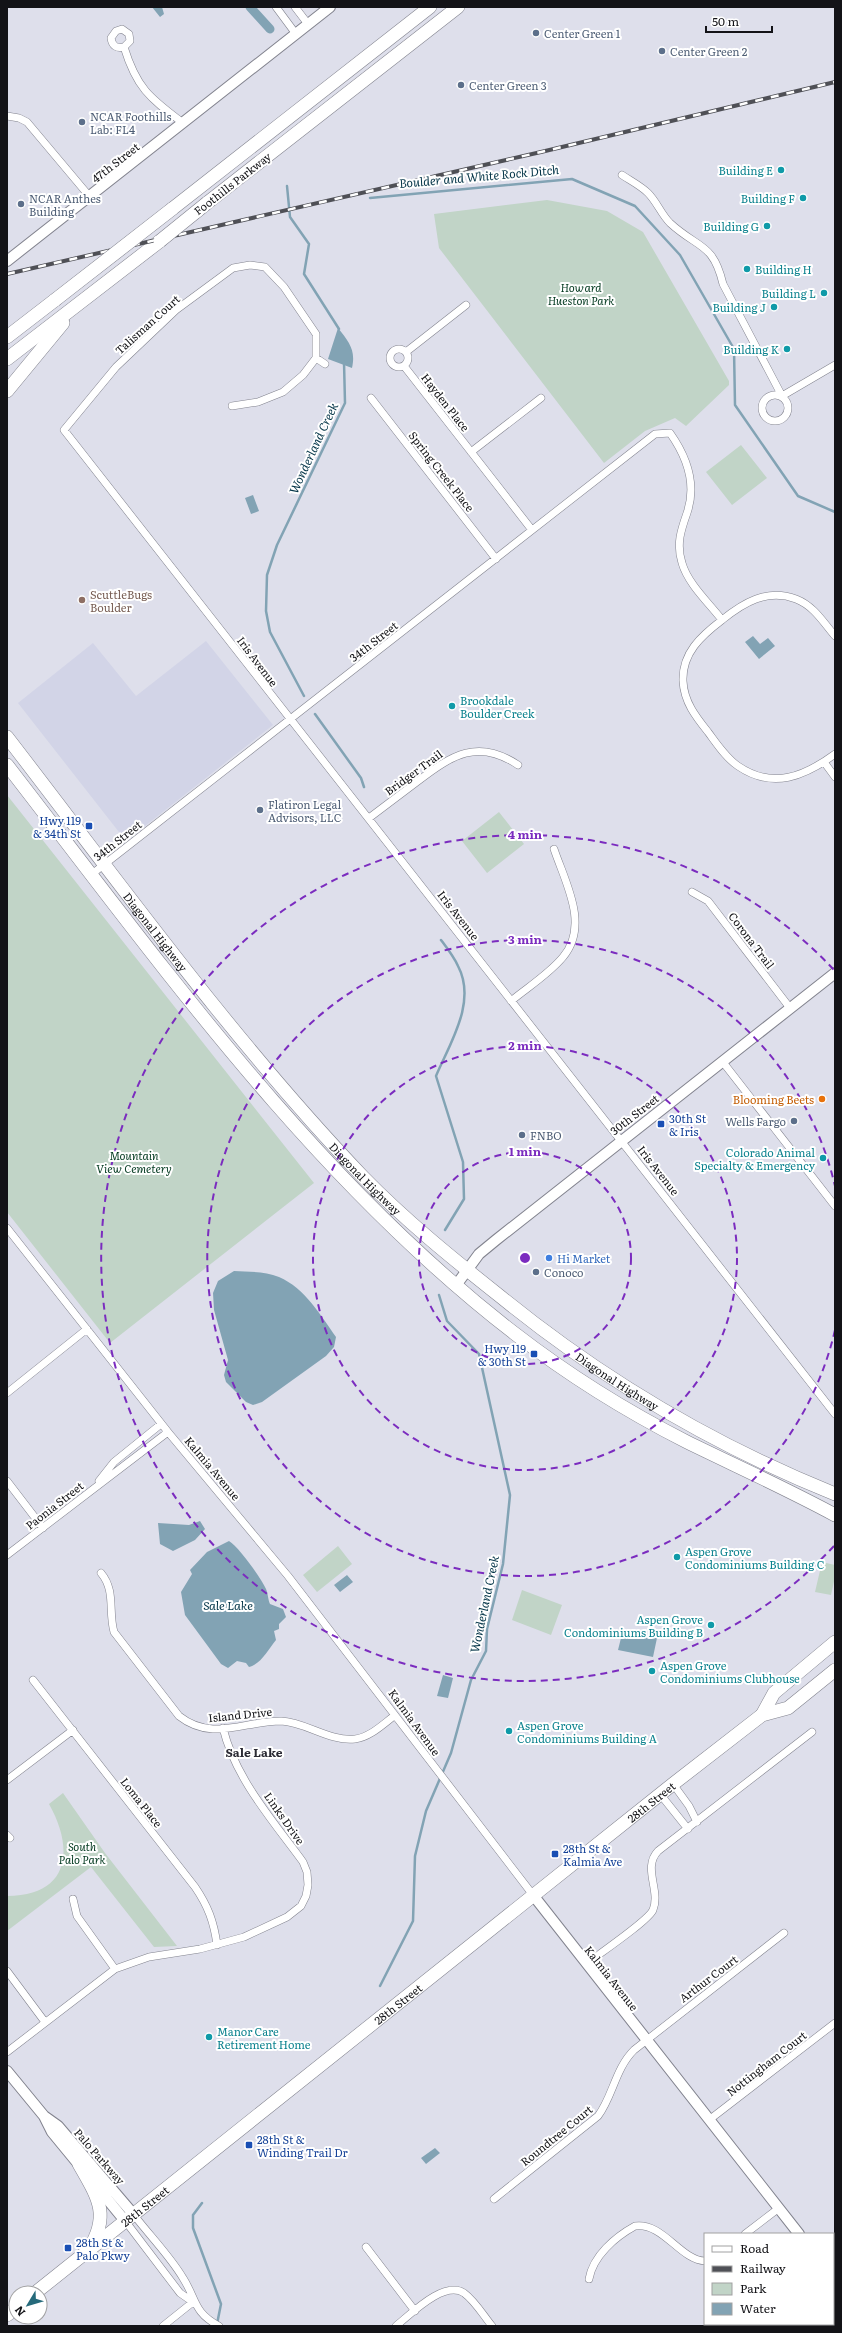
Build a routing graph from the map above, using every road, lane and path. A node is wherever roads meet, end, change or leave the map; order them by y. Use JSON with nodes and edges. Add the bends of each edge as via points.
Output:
{"nodes":[{"id":1,"x":276,"y":7,"type":"edge"},
{"id":2,"x":295,"y":7,"type":"edge"},
{"id":3,"x":330,"y":7,"type":"edge"},
{"id":4,"x":430,"y":7,"type":"edge"},
{"id":5,"x":458,"y":7,"type":"edge"},
{"id":6,"x":308,"y":24,"type":"junction"},
{"id":7,"x":296,"y":34,"type":"junction"},
{"id":8,"x":124,"y":48,"type":"dead end"},
{"id":9,"x":7,"y":116,"type":"edge"},
{"id":10,"x":183,"y":123,"type":"junction"},
{"id":11,"x":622,"y":175,"type":"dead end"},
{"id":12,"x":90,"y":197,"type":"junction"},
{"id":13,"x":7,"y":261,"type":"edge"},
{"id":14,"x":466,"y":305,"type":"dead end"},
{"id":15,"x":74,"y":309,"type":"junction"},
{"id":16,"x":7,"y":337,"type":"edge"},
{"id":17,"x":406,"y":352,"type":"junction"},
{"id":18,"x":316,"y":358,"type":"junction"},
{"id":19,"x":7,"y":359,"type":"edge"},
{"id":20,"x":325,"y":364,"type":"dead end"},
{"id":21,"x":835,"y":365,"type":"edge"},
{"id":22,"x":404,"y":366,"type":"junction"},
{"id":23,"x":7,"y":391,"type":"edge"},
{"id":24,"x":370,"y":398,"type":"dead end"},
{"id":25,"x":541,"y":398,"type":"dead end"},
{"id":26,"x":232,"y":406,"type":"dead end"},
{"id":27,"x":64,"y":430,"type":"joint"},
{"id":28,"x":472,"y":452,"type":"junction"},
{"id":29,"x":532,"y":530,"type":"junction"},
{"id":30,"x":496,"y":559,"type":"junction"},
{"id":31,"x":722,"y":620,"type":"junction"},
{"id":32,"x":835,"y":636,"type":"edge"},
{"id":33,"x":289,"y":720,"type":"junction"},
{"id":34,"x":7,"y":737,"type":"edge"},
{"id":35,"x":835,"y":754,"type":"edge"},
{"id":36,"x":824,"y":762,"type":"junction"},
{"id":37,"x":7,"y":765,"type":"edge"},
{"id":38,"x":518,"y":765,"type":"dead end"},
{"id":39,"x":835,"y":777,"type":"edge"},
{"id":40,"x":369,"y":818,"type":"junction"},
{"id":41,"x":554,"y":849,"type":"dead end"},
{"id":42,"x":105,"y":864,"type":"junction"},
{"id":43,"x":92,"y":874,"type":"junction"},
{"id":44,"x":692,"y":892,"type":"dead end"},
{"id":45,"x":835,"y":973,"type":"edge"},
{"id":46,"x":512,"y":1001,"type":"junction"},
{"id":47,"x":790,"y":1008,"type":"junction"},
{"id":48,"x":722,"y":1061,"type":"junction"},
{"id":49,"x":287,"y":1093,"type":"junction"},
{"id":50,"x":275,"y":1103,"type":"junction"},
{"id":51,"x":621,"y":1139,"type":"junction"},
{"id":52,"x":835,"y":1206,"type":"edge"},
{"id":53,"x":7,"y":1228,"type":"edge"},
{"id":54,"x":466,"y":1271,"type":"junction"},
{"id":55,"x":457,"y":1284,"type":"junction"},
{"id":56,"x":87,"y":1329,"type":"junction"},
{"id":57,"x":7,"y":1392,"type":"edge"},
{"id":58,"x":835,"y":1414,"type":"edge"},
{"id":59,"x":161,"y":1424,"type":"junction"},
{"id":60,"x":168,"y":1432,"type":"junction"},
{"id":61,"x":7,"y":1482,"type":"edge"},
{"id":62,"x":96,"y":1486,"type":"junction"},
{"id":63,"x":835,"y":1494,"type":"edge"},
{"id":64,"x":834,"y":1515,"type":"edge"},
{"id":65,"x":43,"y":1528,"type":"junction"},
{"id":66,"x":7,"y":1555,"type":"edge"},
{"id":67,"x":101,"y":1573,"type":"dead end"},
{"id":68,"x":835,"y":1642,"type":"edge"},
{"id":69,"x":835,"y":1670,"type":"edge"},
{"id":70,"x":34,"y":1680,"type":"dead end"},
{"id":71,"x":762,"y":1715,"type":"junction"},
{"id":72,"x":394,"y":1716,"type":"junction"},
{"id":73,"x":223,"y":1728,"type":"junction"},
{"id":74,"x":73,"y":1730,"type":"junction"},
{"id":75,"x":812,"y":1732,"type":"dead end"},
{"id":76,"x":7,"y":1780,"type":"edge"},
{"id":77,"x":673,"y":1784,"type":"junction"},
{"id":78,"x":660,"y":1794,"type":"junction"},
{"id":79,"x":697,"y":1822,"type":"junction"},
{"id":80,"x":688,"y":1829,"type":"junction"},
{"id":81,"x":533,"y":1895,"type":"junction"},
{"id":82,"x":73,"y":1899,"type":"dead end"},
{"id":83,"x":784,"y":1933,"type":"dead end"},
{"id":84,"x":217,"y":1945,"type":"junction"},
{"id":85,"x":586,"y":1964,"type":"junction"},
{"id":86,"x":115,"y":1969,"type":"junction"},
{"id":87,"x":7,"y":1972,"type":"edge"},
{"id":88,"x":45,"y":2022,"type":"junction"},
{"id":89,"x":835,"y":2023,"type":"edge"},
{"id":90,"x":646,"y":2040,"type":"junction"},
{"id":91,"x":7,"y":2052,"type":"edge"},
{"id":92,"x":7,"y":2071,"type":"edge"},
{"id":93,"x":44,"y":2116,"type":"junction"},
{"id":94,"x":710,"y":2120,"type":"junction"},
{"id":95,"x":79,"y":2164,"type":"junction"},
{"id":96,"x":494,"y":2199,"type":"dead end"},
{"id":97,"x":779,"y":2208,"type":"junction"},
{"id":98,"x":130,"y":2218,"type":"junction"},
{"id":99,"x":746,"y":2233,"type":"edge"},
{"id":100,"x":798,"y":2233,"type":"edge"},
{"id":101,"x":366,"y":2247,"type":"dead end"},
{"id":102,"x":86,"y":2253,"type":"junction"},
{"id":103,"x":704,"y":2261,"type":"edge"},
{"id":104,"x":589,"y":2279,"type":"dead end"},
{"id":105,"x":45,"y":2285,"type":"edge"},
{"id":106,"x":193,"y":2302,"type":"junction"},
{"id":107,"x":415,"y":2311,"type":"junction"},
{"id":108,"x":163,"y":2326,"type":"edge"},
{"id":109,"x":219,"y":2326,"type":"edge"},
{"id":110,"x":396,"y":2326,"type":"edge"},
{"id":111,"x":492,"y":2326,"type":"edge"}],
"edges":[{"from":1,"to":7,"type":"street"},
{"from":2,"to":6,"type":"street"},
{"from":3,"to":6,"type":"street","name":"47th Street"},
{"from":4,"to":16,"type":"highway","name":"Foothills Parkway","bridge":true},
{"from":5,"to":15,"type":"highway","name":"Foothills Parkway","bridge":true},
{"from":6,"to":7,"type":"street","name":"47th Street"},
{"from":7,"to":10,"type":"street","name":"47th Street"},
{"from":8,"to":10,"type":"street","via":[[132,73],[152,100]]},
{"from":9,"to":12,"type":"street","via":[[27,122]]},
{"from":10,"to":12,"type":"street","name":"47th Street"},
{"from":11,"to":21,"type":"street","via":[[648,192],[670,223],[708,251],[718,264],[723,284],[782,396]]},
{"from":12,"to":13,"type":"street","name":"47th Street"},
{"from":14,"to":17,"type":"street","name":"Hayden Place"},
{"from":15,"to":19,"type":"highway","name":"Foothills Parkway"},
{"from":15,"to":23,"type":"highway"},
{"from":17,"to":22,"type":"street","via":[[408,361]]},
{"from":17,"to":22,"type":"street","name":"Hayden Place","via":[[398,349],[392,352],[390,358],[394,365]]},
{"from":18,"to":20,"type":"street"},
{"from":18,"to":26,"type":"street","via":[[303,375],[283,392],[258,402]]},
{"from":18,"to":27,"type":"street","name":"Talisman Court","via":[[316,334],[284,287],[265,267],[250,265],[233,268],[176,310],[116,367]]},
{"from":22,"to":28,"type":"street","name":"Hayden Place"},
{"from":24,"to":30,"type":"street","name":"Spring Creek Place"},
{"from":25,"to":28,"type":"street"},
{"from":27,"to":33,"type":"street","name":"Iris Avenue"},
{"from":28,"to":29,"type":"street","name":"Hayden Place"},
{"from":29,"to":30,"type":"street","name":"34th Street"},
{"from":29,"to":31,"type":"street","name":"34th Street","via":[[646,439],[655,434],[670,433],[687,462],[691,477],[691,497],[679,537],[682,563],[687,575]]},
{"from":30,"to":33,"type":"street","name":"34th Street"},
{"from":31,"to":32,"type":"street","via":[[749,601],[766,596],[783,596],[808,605]]},
{"from":31,"to":36,"type":"street","via":[[700,637],[686,663],[683,682],[692,711],[728,757],[753,774],[773,779],[791,778]]},
{"from":33,"to":40,"type":"street","name":"Iris Avenue"},
{"from":33,"to":42,"type":"street","name":"34th Street"},
{"from":34,"to":42,"type":"highway","name":"Diagonal Highway"},
{"from":35,"to":36,"type":"street"},
{"from":36,"to":39,"type":"street"},
{"from":37,"to":43,"type":"highway","name":"Diagonal Highway"},
{"from":38,"to":40,"type":"street","name":"Bridger Trail","via":[[492,752],[455,755]]},
{"from":40,"to":46,"type":"street","name":"Iris Avenue"},
{"from":41,"to":46,"type":"street","via":[[573,904],[576,918],[574,932],[568,950],[561,959]]},
{"from":42,"to":43,"type":"street","name":"34th Street"},
{"from":42,"to":49,"type":"highway","name":"Diagonal Highway"},
{"from":43,"to":50,"type":"highway","name":"Diagonal Highway"},
{"from":44,"to":47,"type":"street","name":"Corona Trail","via":[[708,900]]},
{"from":45,"to":47,"type":"street","name":"30th Street"},
{"from":46,"to":51,"type":"street","name":"Iris Avenue"},
{"from":47,"to":48,"type":"street","name":"30th Street"},
{"from":48,"to":51,"type":"street","name":"30th Street"},
{"from":48,"to":52,"type":"street"},
{"from":49,"to":50,"type":"highway"},
{"from":49,"to":54,"type":"highway","name":"Diagonal Highway","via":[[365,1178]]},
{"from":50,"to":55,"type":"highway","name":"Diagonal Highway","via":[[364,1200]]},
{"from":51,"to":54,"type":"street","name":"30th Street","via":[[482,1251]]},
{"from":51,"to":58,"type":"street","name":"Iris Avenue"},
{"from":53,"to":56,"type":"street","name":"Kalmia Avenue"},
{"from":54,"to":55,"type":"street","name":"30th Street"},
{"from":54,"to":63,"type":"highway","name":"Diagonal Highway","via":[[574,1355],[634,1394],[688,1426],[762,1463]]},
{"from":55,"to":64,"type":"highway","name":"Diagonal Highway","via":[[515,1334],[615,1402],[686,1441],[800,1495]]},
{"from":56,"to":57,"type":"street"},
{"from":56,"to":59,"type":"street","name":"Kalmia Avenue"},
{"from":59,"to":60,"type":"street","name":"Kalmia Avenue"},
{"from":59,"to":62,"type":"street","name":"Paonia Street","via":[[114,1462]]},
{"from":60,"to":62,"type":"street","name":"Paonia Street"},
{"from":60,"to":72,"type":"street","name":"Kalmia Avenue","via":[[288,1576]]},
{"from":61,"to":65,"type":"street"},
{"from":62,"to":65,"type":"street","name":"Paonia Street"},
{"from":65,"to":66,"type":"street","name":"Paonia Street"},
{"from":67,"to":73,"type":"street","name":"Island Drive","via":[[110,1587],[110,1618],[114,1632],[129,1653],[179,1716],[202,1729]]},
{"from":68,"to":71,"type":"highway","name":"28th Street","via":[[774,1693]]},
{"from":69,"to":71,"type":"highway","name":"28th Street","via":[[788,1708]]},
{"from":70,"to":74,"type":"street","name":"Loma Place"},
{"from":71,"to":77,"type":"highway","name":"28th Street"},
{"from":72,"to":73,"type":"street","name":"Island Drive","via":[[370,1734],[356,1739],[344,1739],[284,1721]]},
{"from":72,"to":81,"type":"street","name":"Kalmia Avenue"},
{"from":73,"to":84,"type":"street","name":"Links Drive","via":[[233,1760],[303,1862],[308,1885],[306,1896],[300,1906],[287,1917],[244,1937]]},
{"from":74,"to":76,"type":"street"},
{"from":74,"to":84,"type":"street","name":"Loma Place","via":[[206,1904],[215,1929]]},
{"from":75,"to":79,"type":"street"},
{"from":77,"to":78,"type":"highway","name":"28th Street"},
{"from":77,"to":79,"type":"street"},
{"from":78,"to":80,"type":"street"},
{"from":78,"to":81,"type":"highway","name":"28th Street"},
{"from":79,"to":80,"type":"street"},
{"from":80,"to":85,"type":"street","via":[[653,1856],[651,1863],[654,1902],[649,1915]]},
{"from":81,"to":85,"type":"street","name":"Kalmia Avenue"},
{"from":81,"to":98,"type":"highway","name":"28th Street"},
{"from":82,"to":86,"type":"street","via":[[77,1916]]},
{"from":83,"to":90,"type":"street","name":"Arthur Court"},
{"from":84,"to":86,"type":"street","name":"Links Drive","via":[[149,1957]]},
{"from":85,"to":90,"type":"street","name":"Kalmia Avenue"},
{"from":86,"to":88,"type":"street","name":"Links Drive"},
{"from":87,"to":88,"type":"street"},
{"from":88,"to":91,"type":"street","name":"Links Drive"},
{"from":89,"to":94,"type":"street","name":"Nottingham Court"},
{"from":90,"to":94,"type":"street","name":"Kalmia Avenue"},
{"from":90,"to":96,"type":"street","name":"Roundtree Court","via":[[622,2064],[607,2103],[598,2116]]},
{"from":92,"to":93,"type":"street","name":"Palo Parkway"},
{"from":93,"to":95,"type":"street","name":"Palo Parkway","via":[[49,2129]]},
{"from":93,"to":98,"type":"street","name":"Palo Parkway","via":[[58,2126]]},
{"from":94,"to":97,"type":"street","name":"Kalmia Avenue"},
{"from":95,"to":98,"type":"street","name":"Palo Parkway"},
{"from":95,"to":102,"type":"highway","via":[[97,2196],[101,2211],[98,2232]]},
{"from":97,"to":99,"type":"street"},
{"from":97,"to":100,"type":"street","name":"Kalmia Avenue"},
{"from":98,"to":102,"type":"highway","name":"28th Street"},
{"from":98,"to":106,"type":"street","via":[[180,2293]]},
{"from":98,"to":106,"type":"street","via":[[184,2279]]},
{"from":101,"to":107,"type":"street"},
{"from":102,"to":105,"type":"highway","name":"28th Street"},
{"from":103,"to":104,"type":"street","via":[[696,2259],[650,2227],[635,2226],[599,2254]]},
{"from":106,"to":108,"type":"street"},
{"from":106,"to":109,"type":"street","via":[[208,2320]]},
{"from":107,"to":110,"type":"street"},
{"from":107,"to":111,"type":"street","via":[[443,2292],[455,2290],[468,2296]]}]}
